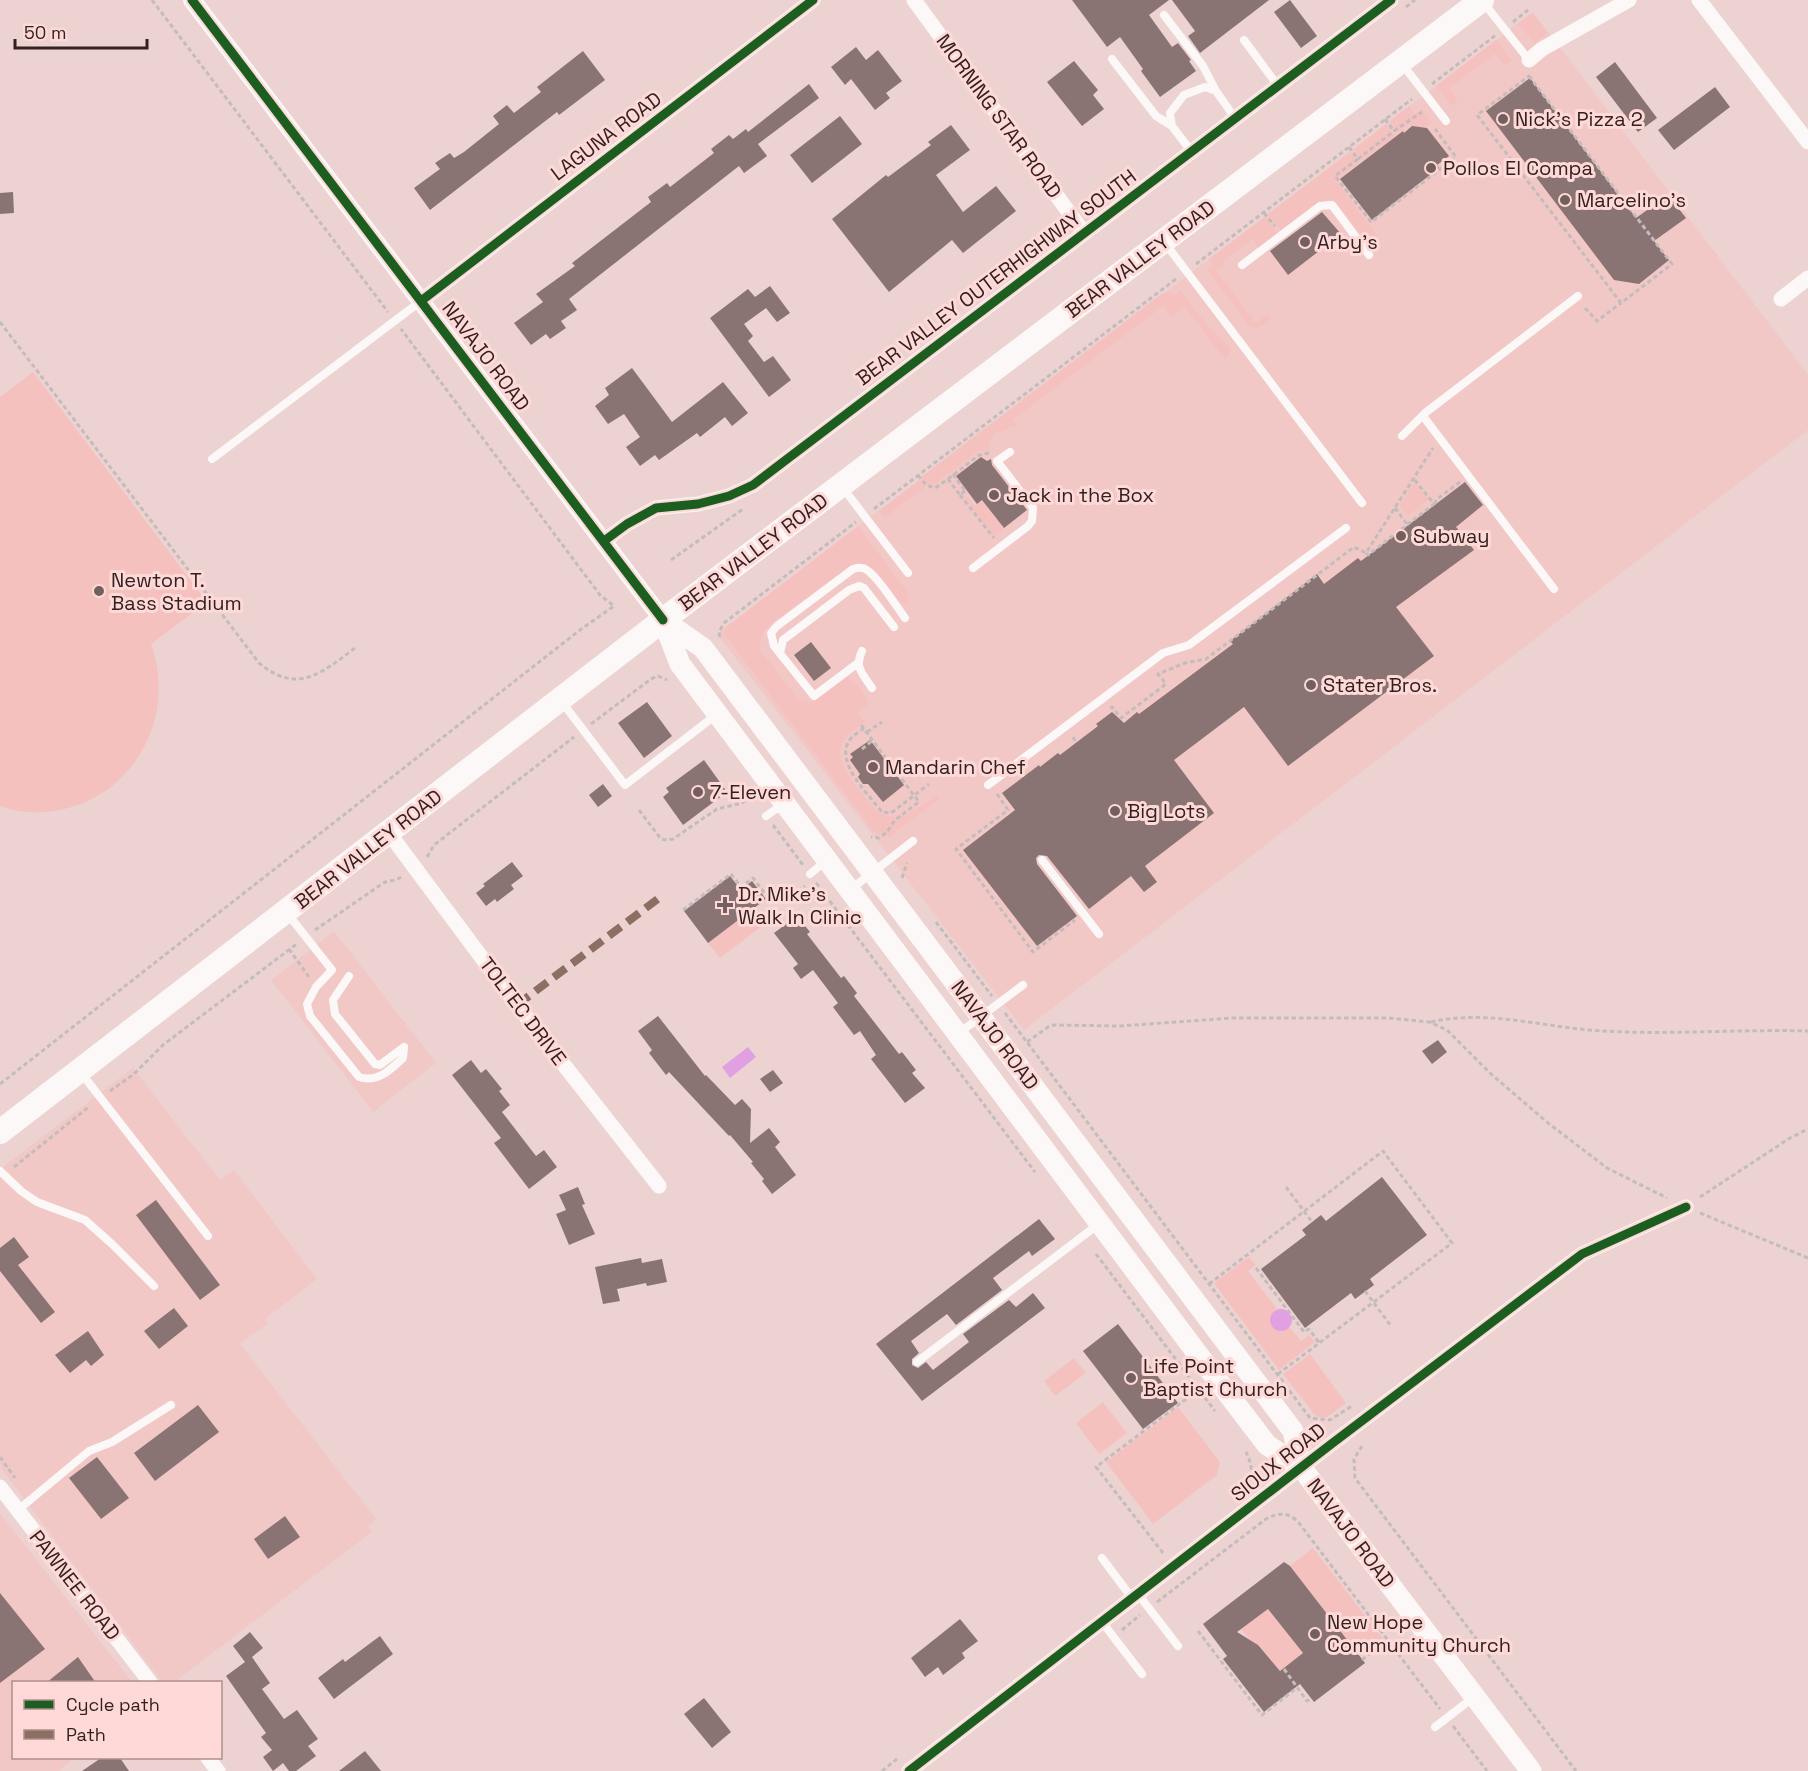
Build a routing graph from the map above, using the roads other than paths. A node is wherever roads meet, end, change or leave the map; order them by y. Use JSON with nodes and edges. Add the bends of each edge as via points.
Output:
{"nodes":[{"id":1,"x":192,"y":0,"type":"edge"},
{"id":2,"x":813,"y":0,"type":"edge"},
{"id":3,"x":914,"y":0,"type":"edge"},
{"id":4,"x":1391,"y":0,"type":"edge"},
{"id":5,"x":1482,"y":0,"type":"edge"},
{"id":6,"x":1629,"y":0,"type":"edge"},
{"id":7,"x":1699,"y":0,"type":"edge"},
{"id":8,"x":1164,"y":15,"type":"dead end"},
{"id":9,"x":1244,"y":40,"type":"dead end"},
{"id":10,"x":1112,"y":59,"type":"dead end"},
{"id":11,"x":1529,"y":60,"type":"joint"},
{"id":12,"x":1401,"y":62,"type":"junction"},
{"id":13,"x":1278,"y":86,"type":"junction"},
{"id":14,"x":1216,"y":91,"type":"junction"},
{"id":15,"x":1235,"y":118,"type":"junction"},
{"id":16,"x":1446,"y":121,"type":"dead end"},
{"id":17,"x":1172,"y":126,"type":"junction"},
{"id":18,"x":1808,"y":142,"type":"edge"},
{"id":19,"x":1191,"y":152,"type":"junction"},
{"id":20,"x":1084,"y":233,"type":"junction"},
{"id":21,"x":1163,"y":242,"type":"junction"},
{"id":22,"x":1369,"y":255,"type":"dead end"},
{"id":23,"x":1242,"y":265,"type":"dead end"},
{"id":24,"x":1808,"y":279,"type":"edge"},
{"id":25,"x":1578,"y":296,"type":"dead end"},
{"id":26,"x":1781,"y":299,"type":"dead end"},
{"id":27,"x":421,"y":301,"type":"junction"},
{"id":28,"x":1423,"y":416,"type":"junction"},
{"id":29,"x":1402,"y":436,"type":"dead end"},
{"id":30,"x":1010,"y":452,"type":"dead end"},
{"id":31,"x":212,"y":459,"type":"dead end"},
{"id":32,"x":841,"y":486,"type":"junction"},
{"id":33,"x":1362,"y":503,"type":"dead end"},
{"id":34,"x":1346,"y":528,"type":"dead end"},
{"id":35,"x":604,"y":542,"type":"junction"},
{"id":36,"x":973,"y":568,"type":"dead end"},
{"id":37,"x":908,"y":573,"type":"dead end"},
{"id":38,"x":1554,"y":589,"type":"dead end"},
{"id":39,"x":905,"y":618,"type":"dead end"},
{"id":40,"x":663,"y":620,"type":"junction"},
{"id":41,"x":894,"y":627,"type":"dead end"},
{"id":42,"x":862,"y":651,"type":"dead end"},
{"id":43,"x":780,"y":653,"type":"junction"},
{"id":44,"x":858,"y":663,"type":"junction"},
{"id":45,"x":872,"y":688,"type":"dead end"},
{"id":46,"x":560,"y":700,"type":"junction"},
{"id":47,"x":717,"y":714,"type":"junction"},
{"id":48,"x":988,"y":785,"type":"dead end"},
{"id":49,"x":784,"y":804,"type":"junction"},
{"id":50,"x":766,"y":816,"type":"road end"},
{"id":51,"x":389,"y":832,"type":"junction"},
{"id":52,"x":913,"y":841,"type":"dead end"},
{"id":53,"x":827,"y":860,"type":"junction"},
{"id":54,"x":1042,"y":860,"type":"dead end"},
{"id":55,"x":880,"y":866,"type":"junction"},
{"id":56,"x":810,"y":874,"type":"road end"},
{"id":57,"x":850,"y":890,"type":"junction"},
{"id":58,"x":286,"y":912,"type":"junction"},
{"id":59,"x":1099,"y":934,"type":"dead end"},
{"id":60,"x":349,"y":976,"type":"dead end"},
{"id":61,"x":1023,"y":985,"type":"dead end"},
{"id":62,"x":981,"y":1017,"type":"junction"},
{"id":63,"x":958,"y":1034,"type":"junction"},
{"id":64,"x":80,"y":1070,"type":"junction"},
{"id":65,"x":0,"y":1132,"type":"edge"},
{"id":66,"x":2,"y":1173,"type":"edge"},
{"id":67,"x":659,"y":1186,"type":"dead end"},
{"id":68,"x":1686,"y":1207,"type":"road end"},
{"id":69,"x":1091,"y":1229,"type":"junction"},
{"id":70,"x":208,"y":1236,"type":"dead end"},
{"id":71,"x":154,"y":1286,"type":"dead end"},
{"id":72,"x":917,"y":1362,"type":"dead end"},
{"id":73,"x":171,"y":1405,"type":"dead end"},
{"id":74,"x":1301,"y":1467,"type":"junction"},
{"id":75,"x":0,"y":1487,"type":"edge"},
{"id":76,"x":18,"y":1510,"type":"junction"},
{"id":77,"x":1102,"y":1558,"type":"dead end"},
{"id":78,"x":1135,"y":1596,"type":"junction"},
{"id":79,"x":1102,"y":1622,"type":"junction"},
{"id":80,"x":1178,"y":1646,"type":"dead end"},
{"id":81,"x":1142,"y":1674,"type":"dead end"},
{"id":82,"x":148,"y":1681,"type":"edge"},
{"id":83,"x":1475,"y":1696,"type":"junction"},
{"id":84,"x":1435,"y":1727,"type":"dead end"},
{"id":85,"x":209,"y":1759,"type":"edge"},
{"id":86,"x":219,"y":1771,"type":"edge"},
{"id":87,"x":909,"y":1771,"type":"edge"},
{"id":88,"x":1532,"y":1771,"type":"edge"}],
"edges":[{"from":1,"to":27,"type":"street","name":"NAVAJO ROAD"},
{"from":2,"to":27,"type":"street","name":"LAGUNA ROAD"},
{"from":3,"to":20,"type":"street","name":"MORNING STAR ROAD"},
{"from":4,"to":13,"type":"street","name":"BEAR VALLEY OUTERHIGHWAY SOUTH"},
{"from":5,"to":11,"type":"lane"},
{"from":5,"to":12,"type":"main road","name":"BEAR VALLEY ROAD"},
{"from":6,"to":11,"type":"street"},
{"from":7,"to":18,"type":"street"},
{"from":8,"to":14,"type":"lane","via":[[1203,66]]},
{"from":9,"to":13,"type":"lane"},
{"from":10,"to":17,"type":"lane","via":[[1156,117]]},
{"from":12,"to":16,"type":"lane"},
{"from":12,"to":21,"type":"main road","name":"BEAR VALLEY ROAD"},
{"from":13,"to":15,"type":"street","name":"BEAR VALLEY OUTERHIGHWAY SOUTH"},
{"from":14,"to":15,"type":"lane"},
{"from":14,"to":17,"type":"lane","via":[[1205,87],[1184,95],[1170,113]]},
{"from":15,"to":19,"type":"street","name":"BEAR VALLEY OUTERHIGHWAY SOUTH"},
{"from":17,"to":19,"type":"lane"},
{"from":19,"to":20,"type":"street","name":"BEAR VALLEY OUTERHIGHWAY SOUTH"},
{"from":20,"to":35,"type":"street","name":"BEAR VALLEY OUTERHIGHWAY SOUTH","via":[[753,485],[698,504],[656,508]]},
{"from":21,"to":32,"type":"main road","name":"BEAR VALLEY ROAD"},
{"from":21,"to":33,"type":"lane"},
{"from":22,"to":23,"type":"lane","via":[[1332,205],[1320,206]]},
{"from":24,"to":26,"type":"street"},
{"from":25,"to":28,"type":"lane"},
{"from":27,"to":31,"type":"lane"},
{"from":27,"to":35,"type":"street","name":"NAVAJO ROAD"},
{"from":28,"to":29,"type":"lane"},
{"from":28,"to":38,"type":"lane"},
{"from":30,"to":36,"type":"lane","via":[[997,461],[1033,508],[1032,521]]},
{"from":32,"to":37,"type":"lane"},
{"from":32,"to":40,"type":"main road","name":"BEAR VALLEY ROAD"},
{"from":34,"to":48,"type":"lane","via":[[1189,645],[1163,653]]},
{"from":35,"to":40,"type":"street","name":"NAVAJO ROAD"},
{"from":39,"to":43,"type":"lane","via":[[872,574],[859,567],[777,626],[771,633]]},
{"from":40,"to":46,"type":"main road","name":"BEAR VALLEY ROAD"},
{"from":40,"to":47,"type":"main road","name":"NAVAJO ROAD","via":[[680,664]]},
{"from":40,"to":55,"type":"main road","name":"NAVAJO ROAD","via":[[703,648]]},
{"from":41,"to":43,"type":"lane","via":[[859,586],[783,640]]},
{"from":42,"to":44,"type":"lane"},
{"from":43,"to":44,"type":"lane","via":[[814,696]]},
{"from":44,"to":45,"type":"lane"},
{"from":46,"to":47,"type":"lane","via":[[625,785]]},
{"from":46,"to":51,"type":"main road","name":"BEAR VALLEY ROAD"},
{"from":47,"to":49,"type":"main road","name":"NAVAJO ROAD"},
{"from":49,"to":50,"type":"lane"},
{"from":49,"to":53,"type":"main road","name":"NAVAJO ROAD"},
{"from":51,"to":58,"type":"main road","name":"BEAR VALLEY ROAD"},
{"from":51,"to":67,"type":"street","name":"TOLTEC DRIVE"},
{"from":52,"to":55,"type":"lane"},
{"from":53,"to":56,"type":"lane"},
{"from":53,"to":57,"type":"main road","name":"NAVAJO ROAD"},
{"from":54,"to":59,"type":"lane"},
{"from":55,"to":57,"type":"lane"},
{"from":55,"to":62,"type":"main road","name":"NAVAJO ROAD"},
{"from":57,"to":63,"type":"main road","name":"NAVAJO ROAD"},
{"from":58,"to":60,"type":"lane","via":[[332,970],[307,1004],[310,1016],[359,1077],[368,1080],[383,1076],[403,1058],[404,1047],[381,1065],[375,1064],[335,1014],[333,1000]]},
{"from":58,"to":64,"type":"main road","name":"BEAR VALLEY ROAD"},
{"from":61,"to":62,"type":"lane"},
{"from":62,"to":63,"type":"lane"},
{"from":62,"to":74,"type":"main road","name":"NAVAJO ROAD","via":[[1293,1431]]},
{"from":63,"to":69,"type":"main road","name":"NAVAJO ROAD"},
{"from":64,"to":65,"type":"main road","name":"BEAR VALLEY ROAD"},
{"from":64,"to":70,"type":"lane"},
{"from":66,"to":71,"type":"lane","via":[[37,1202],[85,1220]]},
{"from":68,"to":74,"type":"street","name":"SIOUX ROAD","via":[[1582,1254]]},
{"from":69,"to":72,"type":"lane"},
{"from":69,"to":74,"type":"main road","name":"NAVAJO ROAD","via":[[1268,1445]]},
{"from":73,"to":76,"type":"lane","via":[[112,1442],[89,1451]]},
{"from":74,"to":78,"type":"street","name":"SIOUX ROAD"},
{"from":74,"to":83,"type":"main road","name":"NAVAJO ROAD"},
{"from":75,"to":76,"type":"street","name":"PAWNEE ROAD"},
{"from":76,"to":82,"type":"street","name":"PAWNEE ROAD"},
{"from":77,"to":78,"type":"lane"},
{"from":78,"to":79,"type":"street","name":"SIOUX ROAD"},
{"from":78,"to":80,"type":"lane"},
{"from":79,"to":81,"type":"lane"},
{"from":79,"to":87,"type":"street","name":"SIOUX ROAD"},
{"from":83,"to":84,"type":"lane"},
{"from":83,"to":88,"type":"main road","name":"NAVAJO ROAD"},
{"from":85,"to":86,"type":"street"}]}
